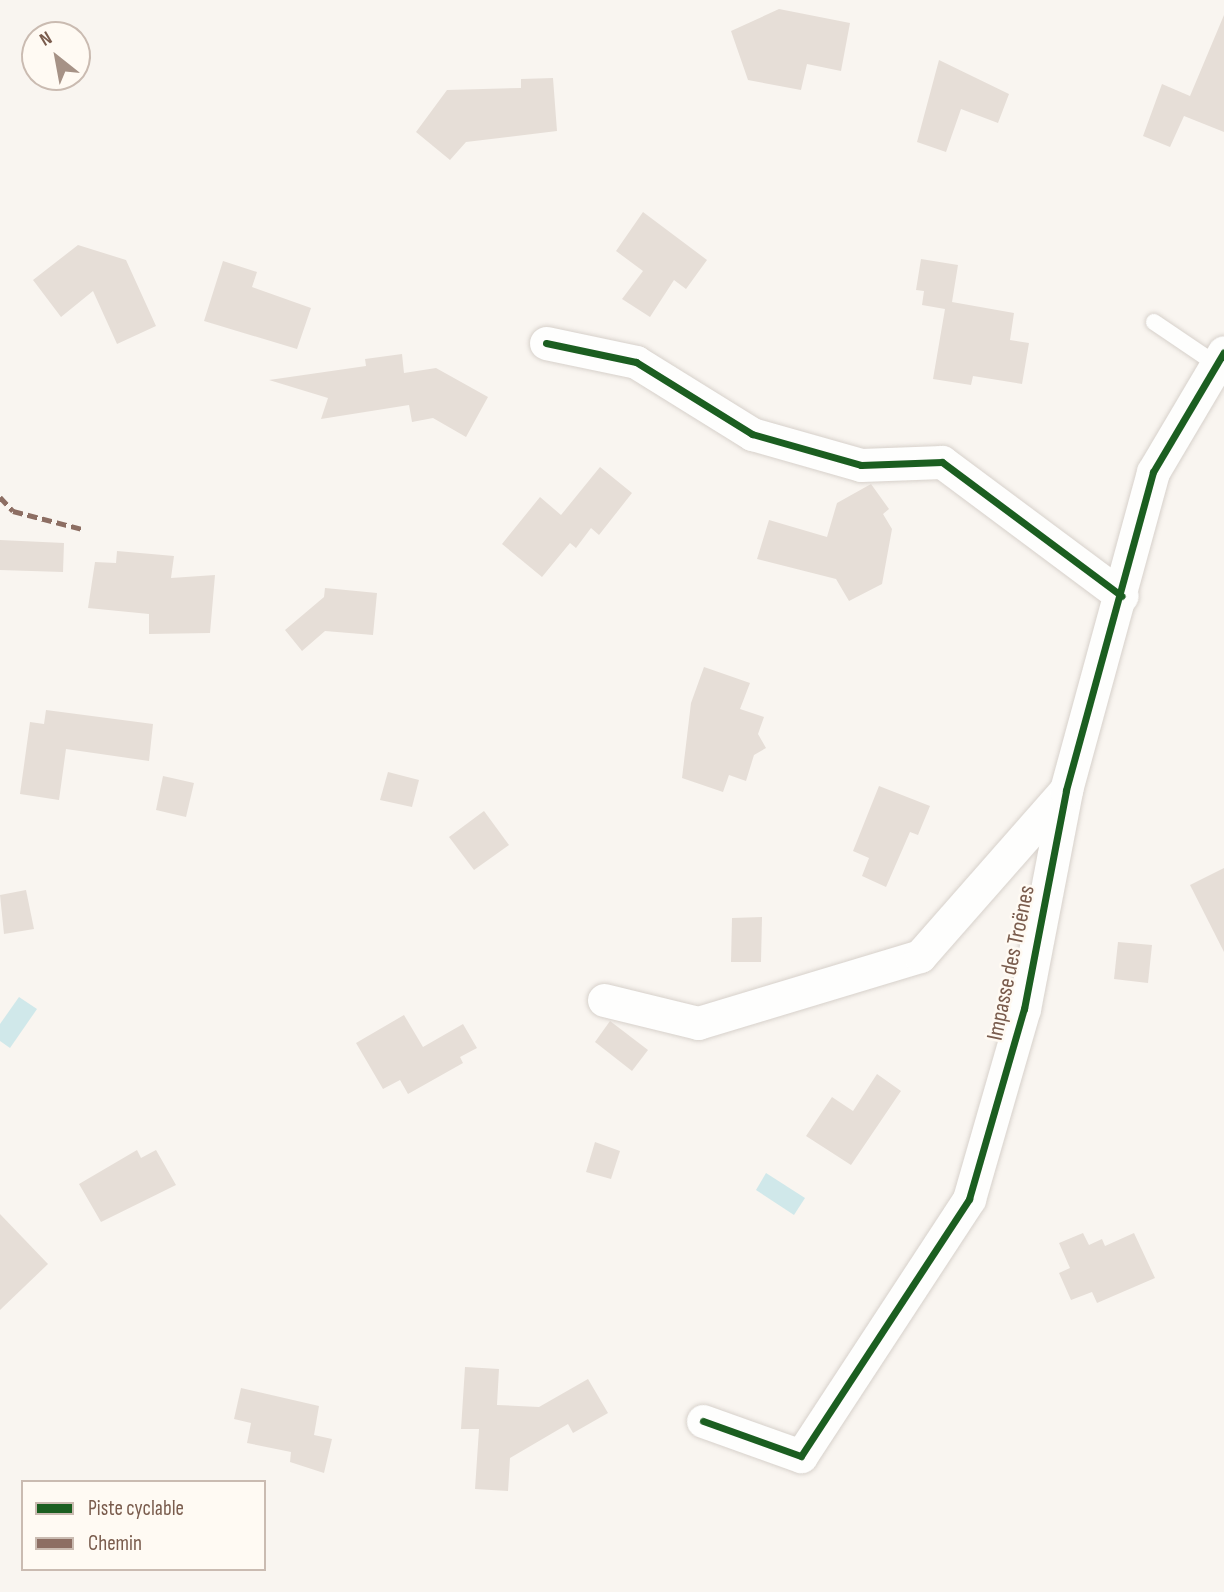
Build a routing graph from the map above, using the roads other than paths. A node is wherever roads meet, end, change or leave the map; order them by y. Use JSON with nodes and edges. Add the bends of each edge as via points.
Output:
{"nodes":[{"id":1,"x":1154,"y":321,"type":"dead end"},
{"id":2,"x":546,"y":343,"type":"dead end"},
{"id":3,"x":1220,"y":358,"type":"edge"},
{"id":4,"x":1122,"y":596,"type":"junction"},
{"id":5,"x":1066,"y":790,"type":"junction"},
{"id":6,"x":604,"y":1000,"type":"dead end"},
{"id":7,"x":703,"y":1421,"type":"dead end"}],
"edges":[{"from":1,"to":3,"type":"lane"},
{"from":2,"to":4,"type":"street","via":[[636,362],[752,434],[861,464],[942,462]]},
{"from":3,"to":4,"type":"street","name":"Impasse des Troënes","via":[[1153,472]]},
{"from":4,"to":5,"type":"street","name":"Impasse des Troënes"},
{"from":5,"to":6,"type":"street","name":"Impasse des Troënes","via":[[920,956],[698,1023]]},
{"from":5,"to":7,"type":"street","name":"Impasse des Troënes","via":[[1024,1009],[969,1199],[801,1455]]}]}
